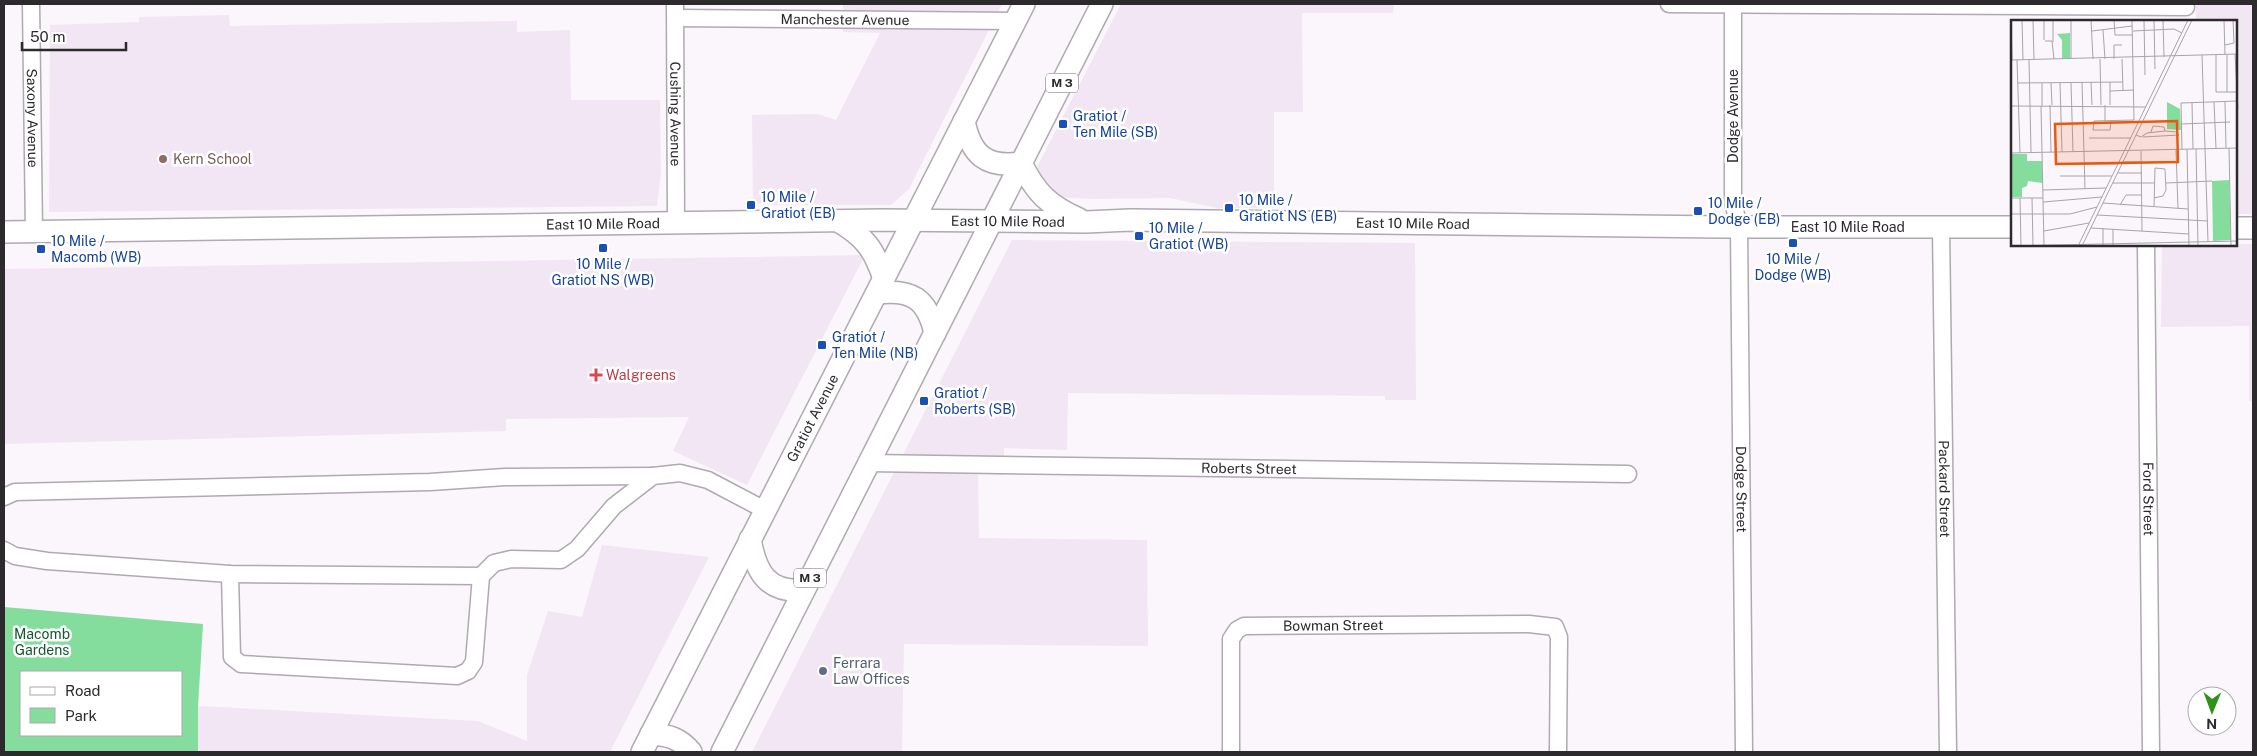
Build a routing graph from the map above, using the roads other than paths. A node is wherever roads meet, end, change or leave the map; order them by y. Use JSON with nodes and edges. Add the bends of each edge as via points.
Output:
{"nodes":[{"id":1,"x":31,"y":4,"type":"edge"},
{"id":2,"x":1102,"y":4,"type":"edge"},
{"id":3,"x":1669,"y":4,"type":"edge"},
{"id":4,"x":1733,"y":4,"type":"edge"},
{"id":5,"x":2186,"y":7,"type":"dead end"},
{"id":6,"x":676,"y":11,"type":"edge"},
{"id":7,"x":1020,"y":13,"type":"edge"},
{"id":8,"x":964,"y":121,"type":"junction"},
{"id":9,"x":1021,"y":163,"type":"junction"},
{"id":10,"x":914,"y":220,"type":"junction"},
{"id":11,"x":992,"y":220,"type":"junction"},
{"id":12,"x":838,"y":221,"type":"junction"},
{"id":13,"x":1086,"y":222,"type":"junction"},
{"id":14,"x":676,"y":223,"type":"junction"},
{"id":15,"x":1941,"y":227,"type":"junction"},
{"id":16,"x":1740,"y":228,"type":"junction"},
{"id":17,"x":2011,"y":228,"type":"edge"},
{"id":18,"x":2237,"y":228,"type":"edge"},
{"id":19,"x":2253,"y":228,"type":"edge"},
{"id":20,"x":4,"y":232,"type":"edge"},
{"id":21,"x":34,"y":232,"type":"junction"},
{"id":22,"x":2146,"y":246,"type":"edge"},
{"id":23,"x":880,"y":286,"type":"junction"},
{"id":24,"x":935,"y":333,"type":"junction"},
{"id":25,"x":869,"y":463,"type":"junction"},
{"id":26,"x":1628,"y":474,"type":"dead end"},
{"id":27,"x":653,"y":476,"type":"junction"},
{"id":28,"x":4,"y":497,"type":"edge"},
{"id":29,"x":765,"y":510,"type":"junction"},
{"id":30,"x":750,"y":540,"type":"junction"},
{"id":31,"x":4,"y":550,"type":"edge"},
{"id":32,"x":230,"y":574,"type":"junction"},
{"id":33,"x":481,"y":576,"type":"junction"},
{"id":34,"x":804,"y":590,"type":"junction"},
{"id":35,"x":647,"y":743,"type":"edge"},
{"id":36,"x":691,"y":752,"type":"edge"},
{"id":37,"x":722,"y":752,"type":"edge"},
{"id":38,"x":1231,"y":752,"type":"edge"},
{"id":39,"x":1558,"y":752,"type":"edge"},
{"id":40,"x":1744,"y":752,"type":"edge"},
{"id":41,"x":1948,"y":752,"type":"edge"},
{"id":42,"x":2151,"y":752,"type":"edge"}],
"edges":[{"from":1,"to":21,"type":"street","name":"Saxony Avenue"},
{"from":2,"to":9,"type":"main road","number":"M 3"},
{"from":3,"to":4,"type":"street"},
{"from":4,"to":5,"type":"street"},
{"from":4,"to":16,"type":"street","name":"Dodge Avenue","via":[[1733,202]]},
{"from":6,"to":7,"type":"street","name":"Manchester Avenue"},
{"from":6,"to":14,"type":"street","name":"Cushing Avenue"},
{"from":7,"to":8,"type":"main road","name":"Gratiot Avenue"},
{"from":8,"to":9,"type":"main road","via":[[968,139],[981,156],[1000,164]]},
{"from":8,"to":10,"type":"main road","name":"Gratiot Avenue"},
{"from":9,"to":11,"type":"main road","number":"M 3"},
{"from":9,"to":13,"type":"main road","via":[[1047,202]]},
{"from":10,"to":11,"type":"main road","name":"East 10 Mile Road"},
{"from":10,"to":12,"type":"main road","name":"East 10 Mile Road"},
{"from":10,"to":23,"type":"main road","name":"Gratiot Avenue"},
{"from":11,"to":13,"type":"main road","name":"East 10 Mile Road"},
{"from":11,"to":24,"type":"main road","number":"M 3"},
{"from":12,"to":14,"type":"main road","name":"East 10 Mile Road"},
{"from":12,"to":23,"type":"main road","via":[[856,232],[869,246],[878,261]]},
{"from":13,"to":16,"type":"main road","name":"East 10 Mile Road"},
{"from":14,"to":21,"type":"main road","name":"East 10 Mile Road"},
{"from":15,"to":16,"type":"main road","name":"East 10 Mile Road"},
{"from":15,"to":17,"type":"main road","name":"East 10 Mile Road"},
{"from":15,"to":41,"type":"street","name":"Packard Street"},
{"from":16,"to":40,"type":"street","name":"Dodge Street"},
{"from":18,"to":19,"type":"main road"},
{"from":20,"to":21,"type":"main road","name":"East 10 Mile Road"},
{"from":22,"to":42,"type":"street","name":"Ford Street"},
{"from":23,"to":24,"type":"main road","via":[[916,298],[927,309]]},
{"from":23,"to":29,"type":"main road","name":"Gratiot Avenue"},
{"from":24,"to":25,"type":"main road","number":"M 3"},
{"from":25,"to":26,"type":"street","name":"Roberts Street"},
{"from":25,"to":34,"type":"main road","number":"M 3"},
{"from":27,"to":28,"type":"street","via":[[505,477],[430,482],[15,492]]},
{"from":27,"to":29,"type":"street","via":[[680,473],[708,480]]},
{"from":27,"to":33,"type":"street","via":[[614,506],[578,549],[561,560],[511,559],[494,563]]},
{"from":29,"to":30,"type":"main road","name":"Gratiot Avenue"},
{"from":30,"to":34,"type":"main road","via":[[756,564],[768,581],[784,590]]},
{"from":30,"to":35,"type":"main road","name":"Gratiot Avenue"},
{"from":31,"to":32,"type":"street","via":[[15,556],[47,561]]},
{"from":32,"to":33,"type":"street"},
{"from":32,"to":33,"type":"street","via":[[232,658],[241,664],[457,676],[468,671],[474,662]]},
{"from":34,"to":37,"type":"main road","number":"M 3"},
{"from":35,"to":36,"type":"main road","via":[[674,737]]},
{"from":38,"to":39,"type":"street","name":"Bowman Street","via":[[1231,639],[1244,626],[1529,624],[1555,627],[1559,637]]}]}
